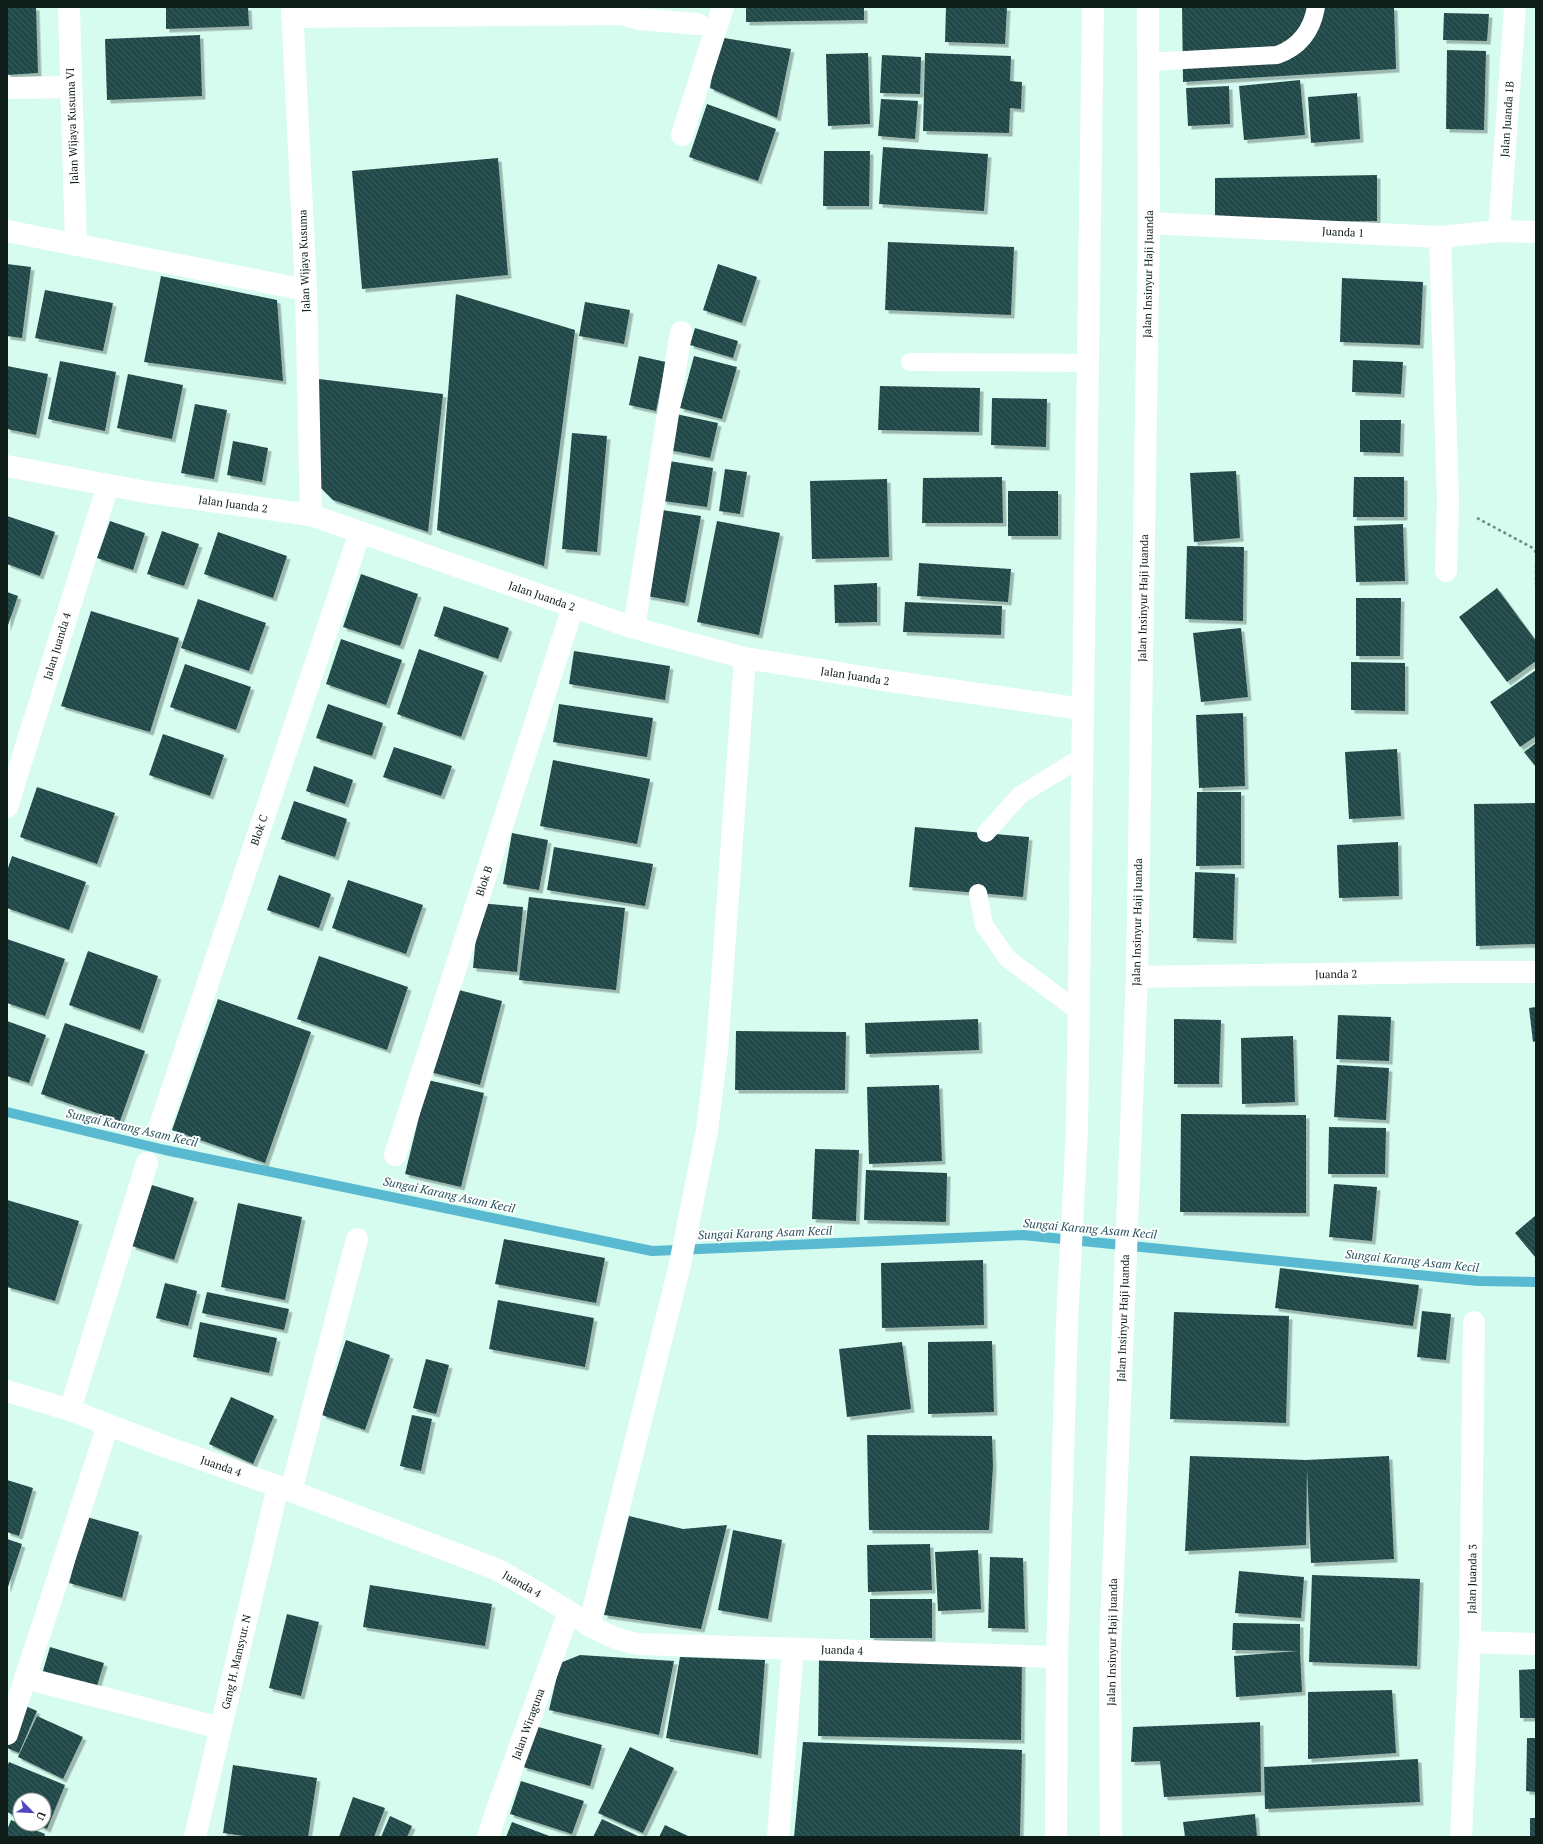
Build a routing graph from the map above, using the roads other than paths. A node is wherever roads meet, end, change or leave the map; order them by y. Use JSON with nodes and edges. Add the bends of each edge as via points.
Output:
{"nodes":[{"id":1,"x":69,"y":7,"type":"edge"},
{"id":2,"x":723,"y":7,"type":"edge"},
{"id":3,"x":1093,"y":7,"type":"edge"},
{"id":4,"x":1148,"y":7,"type":"edge"},
{"id":5,"x":1316,"y":7,"type":"edge"},
{"id":6,"x":1515,"y":7,"type":"edge"},
{"id":7,"x":292,"y":12,"type":"edge"},
{"id":8,"x":698,"y":24,"type":"dead end"},
{"id":9,"x":1148,"y":62,"type":"junction"},
{"id":10,"x":71,"y":87,"type":"junction"},
{"id":11,"x":7,"y":88,"type":"edge"},
{"id":12,"x":682,"y":134,"type":"dead end"},
{"id":13,"x":1149,"y":223,"type":"junction"},
{"id":14,"x":7,"y":231,"type":"edge"},
{"id":15,"x":1499,"y":231,"type":"junction"},
{"id":16,"x":1536,"y":232,"type":"edge"},
{"id":17,"x":1440,"y":237,"type":"junction"},
{"id":18,"x":76,"y":245,"type":"junction"},
{"id":19,"x":306,"y":290,"type":"junction"},
{"id":20,"x":681,"y":332,"type":"dead end"},
{"id":21,"x":910,"y":362,"type":"dead end"},
{"id":22,"x":1088,"y":362,"type":"junction"},
{"id":23,"x":7,"y":466,"type":"edge"},
{"id":24,"x":108,"y":486,"type":"junction"},
{"id":25,"x":311,"y":515,"type":"junction"},
{"id":26,"x":360,"y":532,"type":"junction"},
{"id":27,"x":1446,"y":571,"type":"dead end"},
{"id":28,"x":573,"y":607,"type":"junction"},
{"id":29,"x":634,"y":628,"type":"junction"},
{"id":30,"x":745,"y":658,"type":"junction"},
{"id":31,"x":1082,"y":709,"type":"junction"},
{"id":32,"x":1082,"y":757,"type":"junction"},
{"id":33,"x":7,"y":807,"type":"edge"},
{"id":34,"x":986,"y":833,"type":"dead end"},
{"id":35,"x":978,"y":893,"type":"dead end"},
{"id":36,"x":1536,"y":972,"type":"edge"},
{"id":37,"x":1137,"y":977,"type":"junction"},
{"id":38,"x":1078,"y":1010,"type":"junction"},
{"id":39,"x":159,"y":1128,"type":"dead end"},
{"id":40,"x":395,"y":1155,"type":"dead end"},
{"id":41,"x":147,"y":1163,"type":"dead end"},
{"id":42,"x":357,"y":1239,"type":"dead end"},
{"id":43,"x":1474,"y":1322,"type":"dead end"},
{"id":44,"x":7,"y":1391,"type":"edge"},
{"id":45,"x":70,"y":1410,"type":"junction"},
{"id":46,"x":108,"y":1425,"type":"junction"},
{"id":47,"x":284,"y":1488,"type":"junction"},
{"id":48,"x":569,"y":1612,"type":"junction"},
{"id":49,"x":589,"y":1626,"type":"junction"},
{"id":50,"x":1470,"y":1642,"type":"junction"},
{"id":51,"x":1536,"y":1644,"type":"edge"},
{"id":52,"x":793,"y":1649,"type":"junction"},
{"id":53,"x":1057,"y":1657,"type":"junction"},
{"id":54,"x":25,"y":1677,"type":"junction"},
{"id":55,"x":221,"y":1728,"type":"junction"},
{"id":56,"x":7,"y":1734,"type":"edge"},
{"id":57,"x":195,"y":1837,"type":"edge"},
{"id":58,"x":488,"y":1837,"type":"edge"},
{"id":59,"x":778,"y":1837,"type":"edge"},
{"id":60,"x":1056,"y":1837,"type":"edge"},
{"id":61,"x":1110,"y":1837,"type":"edge"},
{"id":62,"x":1461,"y":1837,"type":"edge"}],
"edges":[{"from":1,"to":10,"type":"main road","name":"Jalan Wijaya Kusuma VI"},
{"from":2,"to":12,"type":"main road"},
{"from":3,"to":22,"type":"main road"},
{"from":4,"to":9,"type":"main road","name":"Jalan Insinyur Haji Juanda"},
{"from":5,"to":9,"type":"lane","via":[[1306,36],[1295,47],[1278,55]]},
{"from":6,"to":15,"type":"main road","name":"Jalan Juanda 1B"},
{"from":7,"to":8,"type":"main road","via":[[622,14],[639,19]]},
{"from":7,"to":19,"type":"main road","name":"Jalan Wijaya Kusuma"},
{"from":9,"to":13,"type":"main road","name":"Jalan Insinyur Haji Juanda"},
{"from":10,"to":11,"type":"main road"},
{"from":10,"to":18,"type":"main road","name":"Jalan Wijaya Kusuma VI"},
{"from":13,"to":17,"type":"main road","name":"Juanda 1"},
{"from":13,"to":37,"type":"main road","name":"Jalan Insinyur Haji Juanda"},
{"from":14,"to":18,"type":"main road"},
{"from":15,"to":16,"type":"main road","name":"Juanda 1"},
{"from":15,"to":17,"type":"main road","name":"Juanda 1"},
{"from":17,"to":27,"type":"main road","via":[[1448,502]]},
{"from":18,"to":19,"type":"main road"},
{"from":19,"to":25,"type":"main road","name":"Jalan Wijaya Kusuma"},
{"from":20,"to":29,"type":"main road"},
{"from":21,"to":22,"type":"lane"},
{"from":22,"to":31,"type":"main road"},
{"from":23,"to":24,"type":"main road","name":"Jalan Juanda 2"},
{"from":24,"to":25,"type":"main road","name":"Jalan Juanda 2"},
{"from":24,"to":33,"type":"main road","name":"Jalan Juanda 4"},
{"from":25,"to":26,"type":"main road","name":"Jalan Juanda 2"},
{"from":26,"to":28,"type":"main road","name":"Jalan Juanda 2"},
{"from":26,"to":39,"type":"main road","name":"Blok C"},
{"from":28,"to":29,"type":"main road","name":"Jalan Juanda 2"},
{"from":28,"to":40,"type":"main road","name":"Blok B"},
{"from":29,"to":30,"type":"main road","name":"Jalan Juanda 2"},
{"from":30,"to":31,"type":"main road","name":"Jalan Juanda 2"},
{"from":30,"to":49,"type":"main road","via":[[714,1084],[707,1130],[679,1269]]},
{"from":31,"to":32,"type":"main road"},
{"from":32,"to":34,"type":"lane","via":[[1020,795]]},
{"from":32,"to":38,"type":"main road"},
{"from":35,"to":38,"type":"lane","via":[[984,925],[1008,959]]},
{"from":36,"to":37,"type":"main road","name":"Juanda 2"},
{"from":37,"to":61,"type":"main road","name":"Jalan Insinyur Haji Juanda","via":[[1110,1652]]},
{"from":38,"to":53,"type":"main road","via":[[1077,1130],[1066,1322]]},
{"from":41,"to":45,"type":"main road"},
{"from":42,"to":47,"type":"main road","name":"Gang H. Mansyur. N"},
{"from":43,"to":50,"type":"main road","name":"Jalan Juanda 3"},
{"from":44,"to":45,"type":"main road","name":"Juanda 4"},
{"from":45,"to":46,"type":"main road","name":"Juanda 4"},
{"from":46,"to":47,"type":"main road","name":"Juanda 4"},
{"from":46,"to":54,"type":"main road"},
{"from":47,"to":48,"type":"main road","name":"Juanda 4","via":[[496,1570]]},
{"from":47,"to":55,"type":"main road","name":"Gang H. Mansyur. N"},
{"from":48,"to":49,"type":"main road","name":"Juanda 4"},
{"from":48,"to":58,"type":"main road","name":"Jalan Wiraguna"},
{"from":49,"to":52,"type":"main road","name":"Juanda 4","via":[[617,1639],[638,1644]]},
{"from":50,"to":51,"type":"main road"},
{"from":50,"to":62,"type":"main road","name":"Jalan Juanda 3"},
{"from":52,"to":53,"type":"main road","name":"Juanda 4"},
{"from":52,"to":59,"type":"main road"},
{"from":53,"to":60,"type":"main road"},
{"from":54,"to":55,"type":"main road"},
{"from":54,"to":56,"type":"main road"},
{"from":55,"to":57,"type":"main road","name":"Gang H. Mansyur. N"}]}
